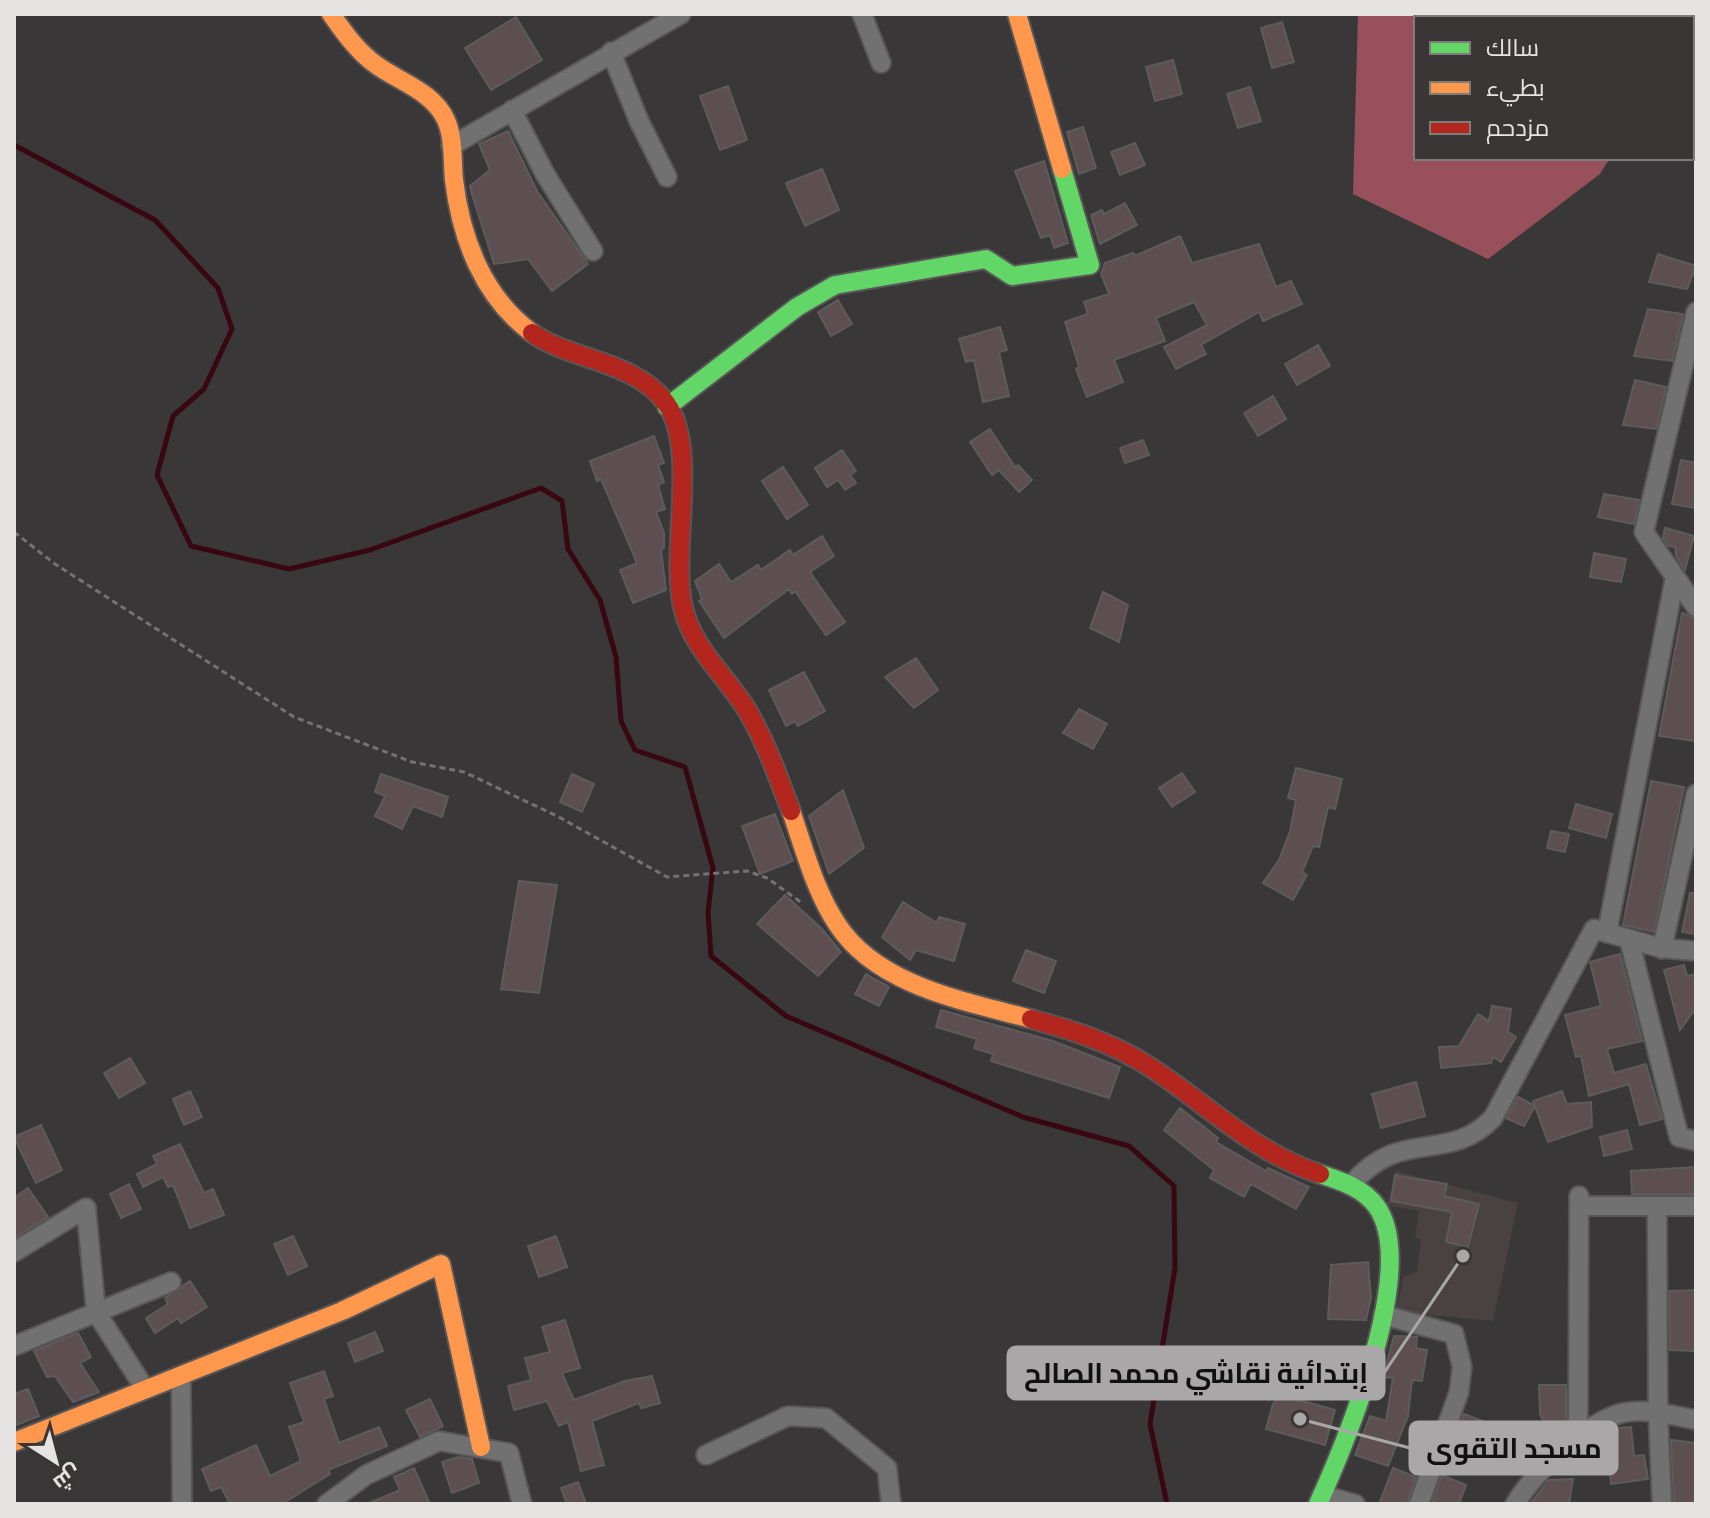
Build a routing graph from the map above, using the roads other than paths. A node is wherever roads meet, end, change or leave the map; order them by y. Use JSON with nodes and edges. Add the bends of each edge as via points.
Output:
{"nodes":[{"id":1,"x":331,"y":14,"type":"edge"},
{"id":2,"x":681,"y":14,"type":"edge"},
{"id":3,"x":862,"y":14,"type":"edge"},
{"id":4,"x":1017,"y":14,"type":"edge"},
{"id":5,"x":611,"y":52,"type":"junction"},
{"id":6,"x":881,"y":63,"type":"dead end"},
{"id":7,"x":512,"y":110,"type":"junction"},
{"id":8,"x":451,"y":146,"type":"junction"},
{"id":9,"x":667,"y":177,"type":"dead end"},
{"id":10,"x":593,"y":251,"type":"dead end"},
{"id":11,"x":1696,"y":312,"type":"edge"},
{"id":12,"x":667,"y":407,"type":"junction"},
{"id":13,"x":1675,"y":577,"type":"junction"},
{"id":14,"x":1696,"y":607,"type":"edge"},
{"id":15,"x":1696,"y":794,"type":"edge"},
{"id":16,"x":1607,"y":933,"type":"junction"},
{"id":17,"x":1629,"y":939,"type":"junction"},
{"id":18,"x":1662,"y":949,"type":"junction"},
{"id":19,"x":1696,"y":951,"type":"edge"},
{"id":20,"x":1696,"y":1141,"type":"edge"},
{"id":21,"x":1352,"y":1184,"type":"junction"},
{"id":22,"x":1657,"y":1206,"type":"junction"},
{"id":23,"x":1696,"y":1206,"type":"edge"},
{"id":24,"x":14,"y":1252,"type":"edge"},
{"id":25,"x":171,"y":1282,"type":"dead end"},
{"id":26,"x":96,"y":1312,"type":"junction"},
{"id":27,"x":1383,"y":1315,"type":"junction"},
{"id":28,"x":14,"y":1346,"type":"edge"},
{"id":29,"x":181,"y":1376,"type":"junction"},
{"id":30,"x":145,"y":1389,"type":"junction"},
{"id":31,"x":1658,"y":1414,"type":"junction"},
{"id":32,"x":1696,"y":1420,"type":"edge"},
{"id":33,"x":1578,"y":1441,"type":"junction"},
{"id":34,"x":14,"y":1442,"type":"edge"},
{"id":35,"x":481,"y":1447,"type":"junction"},
{"id":36,"x":706,"y":1455,"type":"dead end"},
{"id":37,"x":1320,"y":1500,"type":"edge"},
{"id":38,"x":182,"y":1504,"type":"edge"},
{"id":39,"x":327,"y":1504,"type":"edge"},
{"id":40,"x":522,"y":1504,"type":"edge"},
{"id":41,"x":891,"y":1504,"type":"edge"},
{"id":42,"x":1355,"y":1504,"type":"edge"},
{"id":43,"x":1419,"y":1504,"type":"edge"},
{"id":44,"x":1515,"y":1504,"type":"edge"},
{"id":45,"x":1662,"y":1504,"type":"edge"}],
"edges":[{"from":1,"to":8,"type":"main road","via":[[375,64],[439,108]]},
{"from":2,"to":5,"type":"street"},
{"from":3,"to":6,"type":"street"},
{"from":4,"to":12,"type":"main road","via":[[1090,265],[1012,276],[986,259],[835,285],[797,307]]},
{"from":5,"to":7,"type":"street"},
{"from":5,"to":9,"type":"street"},
{"from":7,"to":8,"type":"street"},
{"from":7,"to":10,"type":"street"},
{"from":8,"to":12,"type":"main road","via":[[458,221],[468,250],[503,305],[545,344],[635,376],[652,386]]},
{"from":11,"to":13,"type":"street","via":[[1644,532]]},
{"from":12,"to":21,"type":"main road","via":[[680,437],[686,618],[752,722],[827,910],[844,935],[907,979],[1130,1055],[1223,1124],[1292,1165]]},
{"from":13,"to":14,"type":"street"},
{"from":13,"to":16,"type":"street"},
{"from":15,"to":18,"type":"street"},
{"from":16,"to":17,"type":"street"},
{"from":16,"to":21,"type":"street","via":[[1594,929],[1493,1118],[1477,1135],[1399,1149],[1369,1164]]},
{"from":17,"to":18,"type":"street"},
{"from":17,"to":20,"type":"street","via":[[1679,1137]]},
{"from":18,"to":19,"type":"street"},
{"from":21,"to":27,"type":"main road","via":[[1379,1208],[1386,1227]]},
{"from":22,"to":23,"type":"street"},
{"from":22,"to":31,"type":"street"},
{"from":22,"to":33,"type":"street","via":[[1579,1201]]},
{"from":24,"to":26,"type":"street","via":[[86,1208]]},
{"from":25,"to":26,"type":"street"},
{"from":26,"to":28,"type":"street"},
{"from":26,"to":30,"type":"street"},
{"from":27,"to":37,"type":"main road","via":[[1360,1398]]},
{"from":27,"to":43,"type":"street","via":[[1454,1334],[1462,1367],[1459,1392]]},
{"from":29,"to":30,"type":"main road"},
{"from":29,"to":35,"type":"main road","via":[[441,1264]]},
{"from":29,"to":38,"type":"street"},
{"from":30,"to":34,"type":"main road"},
{"from":31,"to":32,"type":"street"},
{"from":31,"to":33,"type":"street","via":[[1621,1414]]},
{"from":31,"to":45,"type":"street"},
{"from":33,"to":44,"type":"street","via":[[1533,1478]]},
{"from":35,"to":39,"type":"street","via":[[439,1441],[366,1475]]},
{"from":35,"to":40,"type":"street","via":[[509,1453]]},
{"from":36,"to":41,"type":"street","via":[[788,1416],[826,1418],[887,1468]]},
{"from":37,"to":42,"type":"street"}]}
